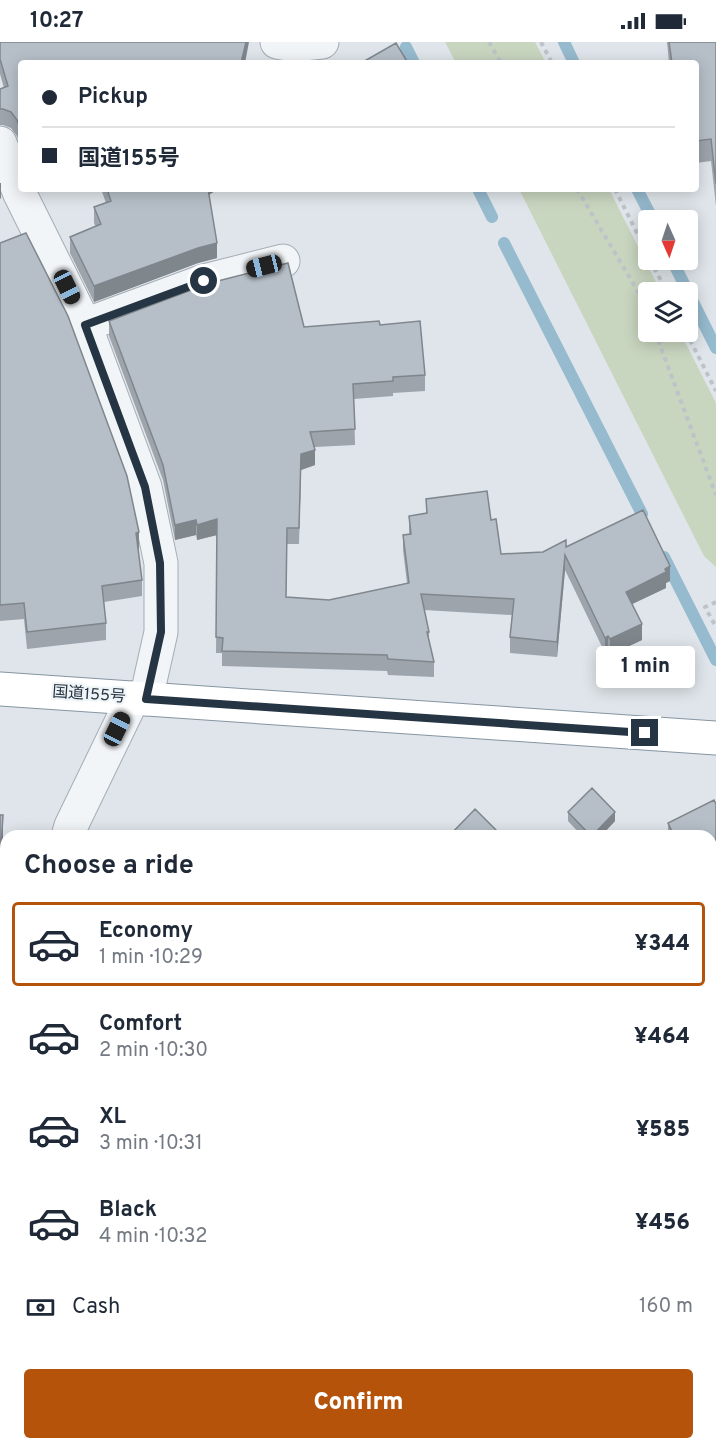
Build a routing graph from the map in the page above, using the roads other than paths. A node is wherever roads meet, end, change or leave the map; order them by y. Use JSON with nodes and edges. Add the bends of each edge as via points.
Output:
{"nodes":[{"id":1,"x":277,"y":42,"type":"edge"},
{"id":2,"x":322,"y":42,"type":"edge"},
{"id":3,"x":0,"y":144,"type":"edge"},
{"id":4,"x":10,"y":198,"type":"edge"},
{"id":5,"x":283,"y":261,"type":"dead end"},
{"id":6,"x":85,"y":325,"type":"junction"},
{"id":7,"x":0,"y":689,"type":"edge"},
{"id":8,"x":139,"y":698,"type":"junction"},
{"id":9,"x":716,"y":738,"type":"edge"},
{"id":10,"x":70,"y":830,"type":"edge"},
{"id":11,"x":0,"y":1162,"type":"edge"},
{"id":12,"x":0,"y":1168,"type":"edge"}],
"edges":[{"from":1,"to":2,"type":"street"},
{"from":3,"to":4,"type":"street"},
{"from":4,"to":6,"type":"street"},
{"from":5,"to":6,"type":"street","via":[[204,281]]},
{"from":6,"to":8,"type":"street","via":[[145,487],[160,563],[161,632]]},
{"from":7,"to":8,"type":"highway","name":"国道155号"},
{"from":8,"to":9,"type":"highway","name":"国道155号"},
{"from":8,"to":10,"type":"street"},
{"from":11,"to":12,"type":"street"}]}
